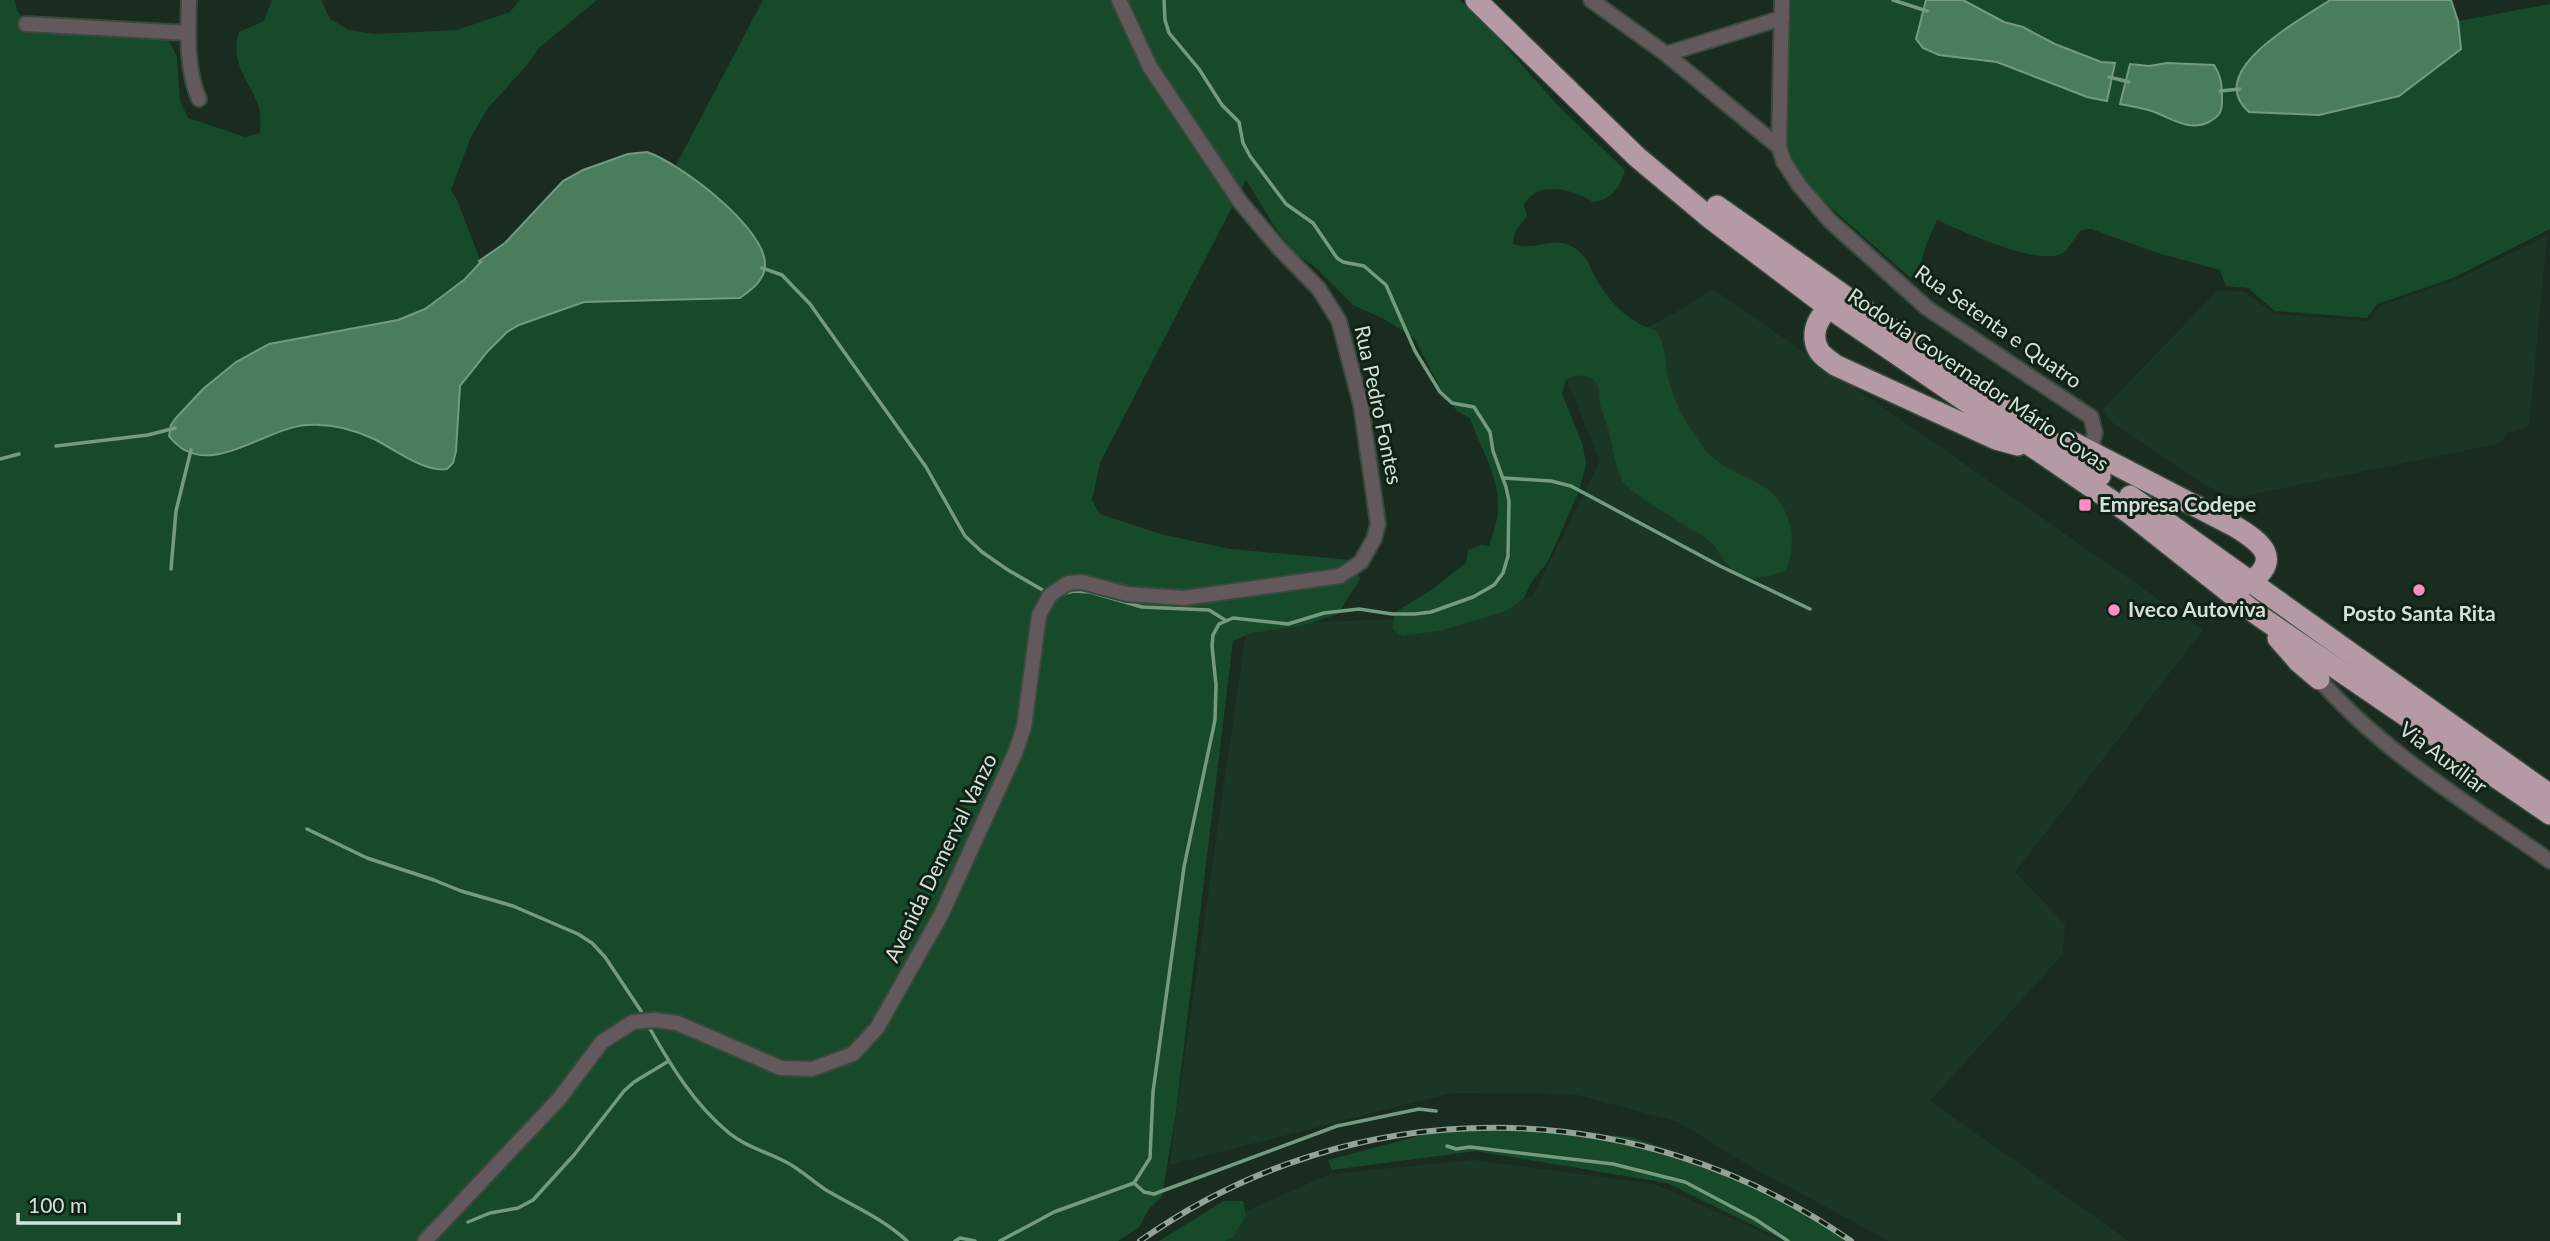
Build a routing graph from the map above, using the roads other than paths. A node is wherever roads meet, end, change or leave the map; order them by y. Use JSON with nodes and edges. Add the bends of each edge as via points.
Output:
{"nodes":[{"id":1,"x":189,"y":0,"type":"edge"},
{"id":2,"x":1119,"y":0,"type":"edge"},
{"id":3,"x":1476,"y":0,"type":"edge"},
{"id":4,"x":1493,"y":0,"type":"edge"},
{"id":5,"x":1591,"y":0,"type":"edge"},
{"id":6,"x":1782,"y":0,"type":"edge"},
{"id":7,"x":1782,"y":18,"type":"junction"},
{"id":8,"x":26,"y":24,"type":"dead end"},
{"id":9,"x":188,"y":33,"type":"junction"},
{"id":10,"x":1666,"y":54,"type":"junction"},
{"id":11,"x":199,"y":99,"type":"dead end"},
{"id":12,"x":1779,"y":147,"type":"junction"},
{"id":13,"x":1857,"y":303,"type":"junction"},
{"id":14,"x":1829,"y":307,"type":"junction"},
{"id":15,"x":2039,"y":442,"type":"junction"},
{"id":16,"x":2090,"y":451,"type":"junction"},
{"id":17,"x":2206,"y":572,"type":"junction"},
{"id":18,"x":2251,"y":582,"type":"junction"},
{"id":19,"x":1050,"y":595,"type":"joint"},
{"id":20,"x":2320,"y":669,"type":"junction"},
{"id":21,"x":2550,"y":795,"type":"edge"},
{"id":22,"x":2550,"y":814,"type":"edge"},
{"id":23,"x":2550,"y":861,"type":"edge"},
{"id":24,"x":425,"y":1241,"type":"edge"}],
"edges":[{"from":1,"to":9,"type":"street"},
{"from":2,"to":19,"type":"street","name":"Rua Pedro Fontes","via":[[1150,67],[1241,203],[1319,289],[1339,321],[1361,405],[1378,524],[1361,562],[1340,576],[1184,598],[1127,594],[1082,582],[1068,583]]},
{"from":3,"to":14,"type":"highway","name":"Rodovia Governador Mário Covas","via":[[1637,157]]},
{"from":4,"to":13,"type":"highway","name":"Rodovia Governador Mário Covas","via":[[1644,144],[1720,208]]},
{"from":5,"to":10,"type":"street"},
{"from":6,"to":7,"type":"street"},
{"from":7,"to":10,"type":"street"},
{"from":7,"to":12,"type":"street"},
{"from":8,"to":9,"type":"street"},
{"from":9,"to":11,"type":"street"},
{"from":10,"to":12,"type":"street"},
{"from":12,"to":16,"type":"street","name":"Rua Setenta e Quatro","via":[[1788,171],[1823,213],[1903,289],[2091,417],[2095,433]]},
{"from":13,"to":14,"type":"highway"},
{"from":13,"to":15,"type":"highway","name":"Rodovia Governador Mário Covas"},
{"from":14,"to":15,"type":"highway","name":"Rodovia Governador Mário Covas"},
{"from":14,"to":15,"type":"highway","via":[[1815,334],[1817,348],[1835,365],[1996,439]]},
{"from":15,"to":16,"type":"highway","via":[[2064,438]]},
{"from":15,"to":17,"type":"highway","name":"Rodovia Governador Mário Covas"},
{"from":15,"to":18,"type":"highway","name":"Rodovia Governador Mário Covas"},
{"from":16,"to":18,"type":"highway","via":[[2260,542],[2266,557]]},
{"from":17,"to":18,"type":"highway","via":[[2236,584]]},
{"from":17,"to":20,"type":"highway","name":"Rodovia Governador Mário Covas"},
{"from":18,"to":21,"type":"highway","name":"Rodovia Governador Mário Covas"},
{"from":19,"to":24,"type":"street","name":"Avenida Demerval Vanzo","via":[[1039,615],[1024,727],[1016,751],[941,915],[877,1028],[853,1054],[811,1069],[781,1068],[677,1023],[634,1021],[602,1042],[559,1099]]},
{"from":20,"to":22,"type":"highway","name":"Rodovia Governador Mário Covas"},
{"from":20,"to":23,"type":"street","name":"Via Auxiliar","via":[[2350,713]]}]}
